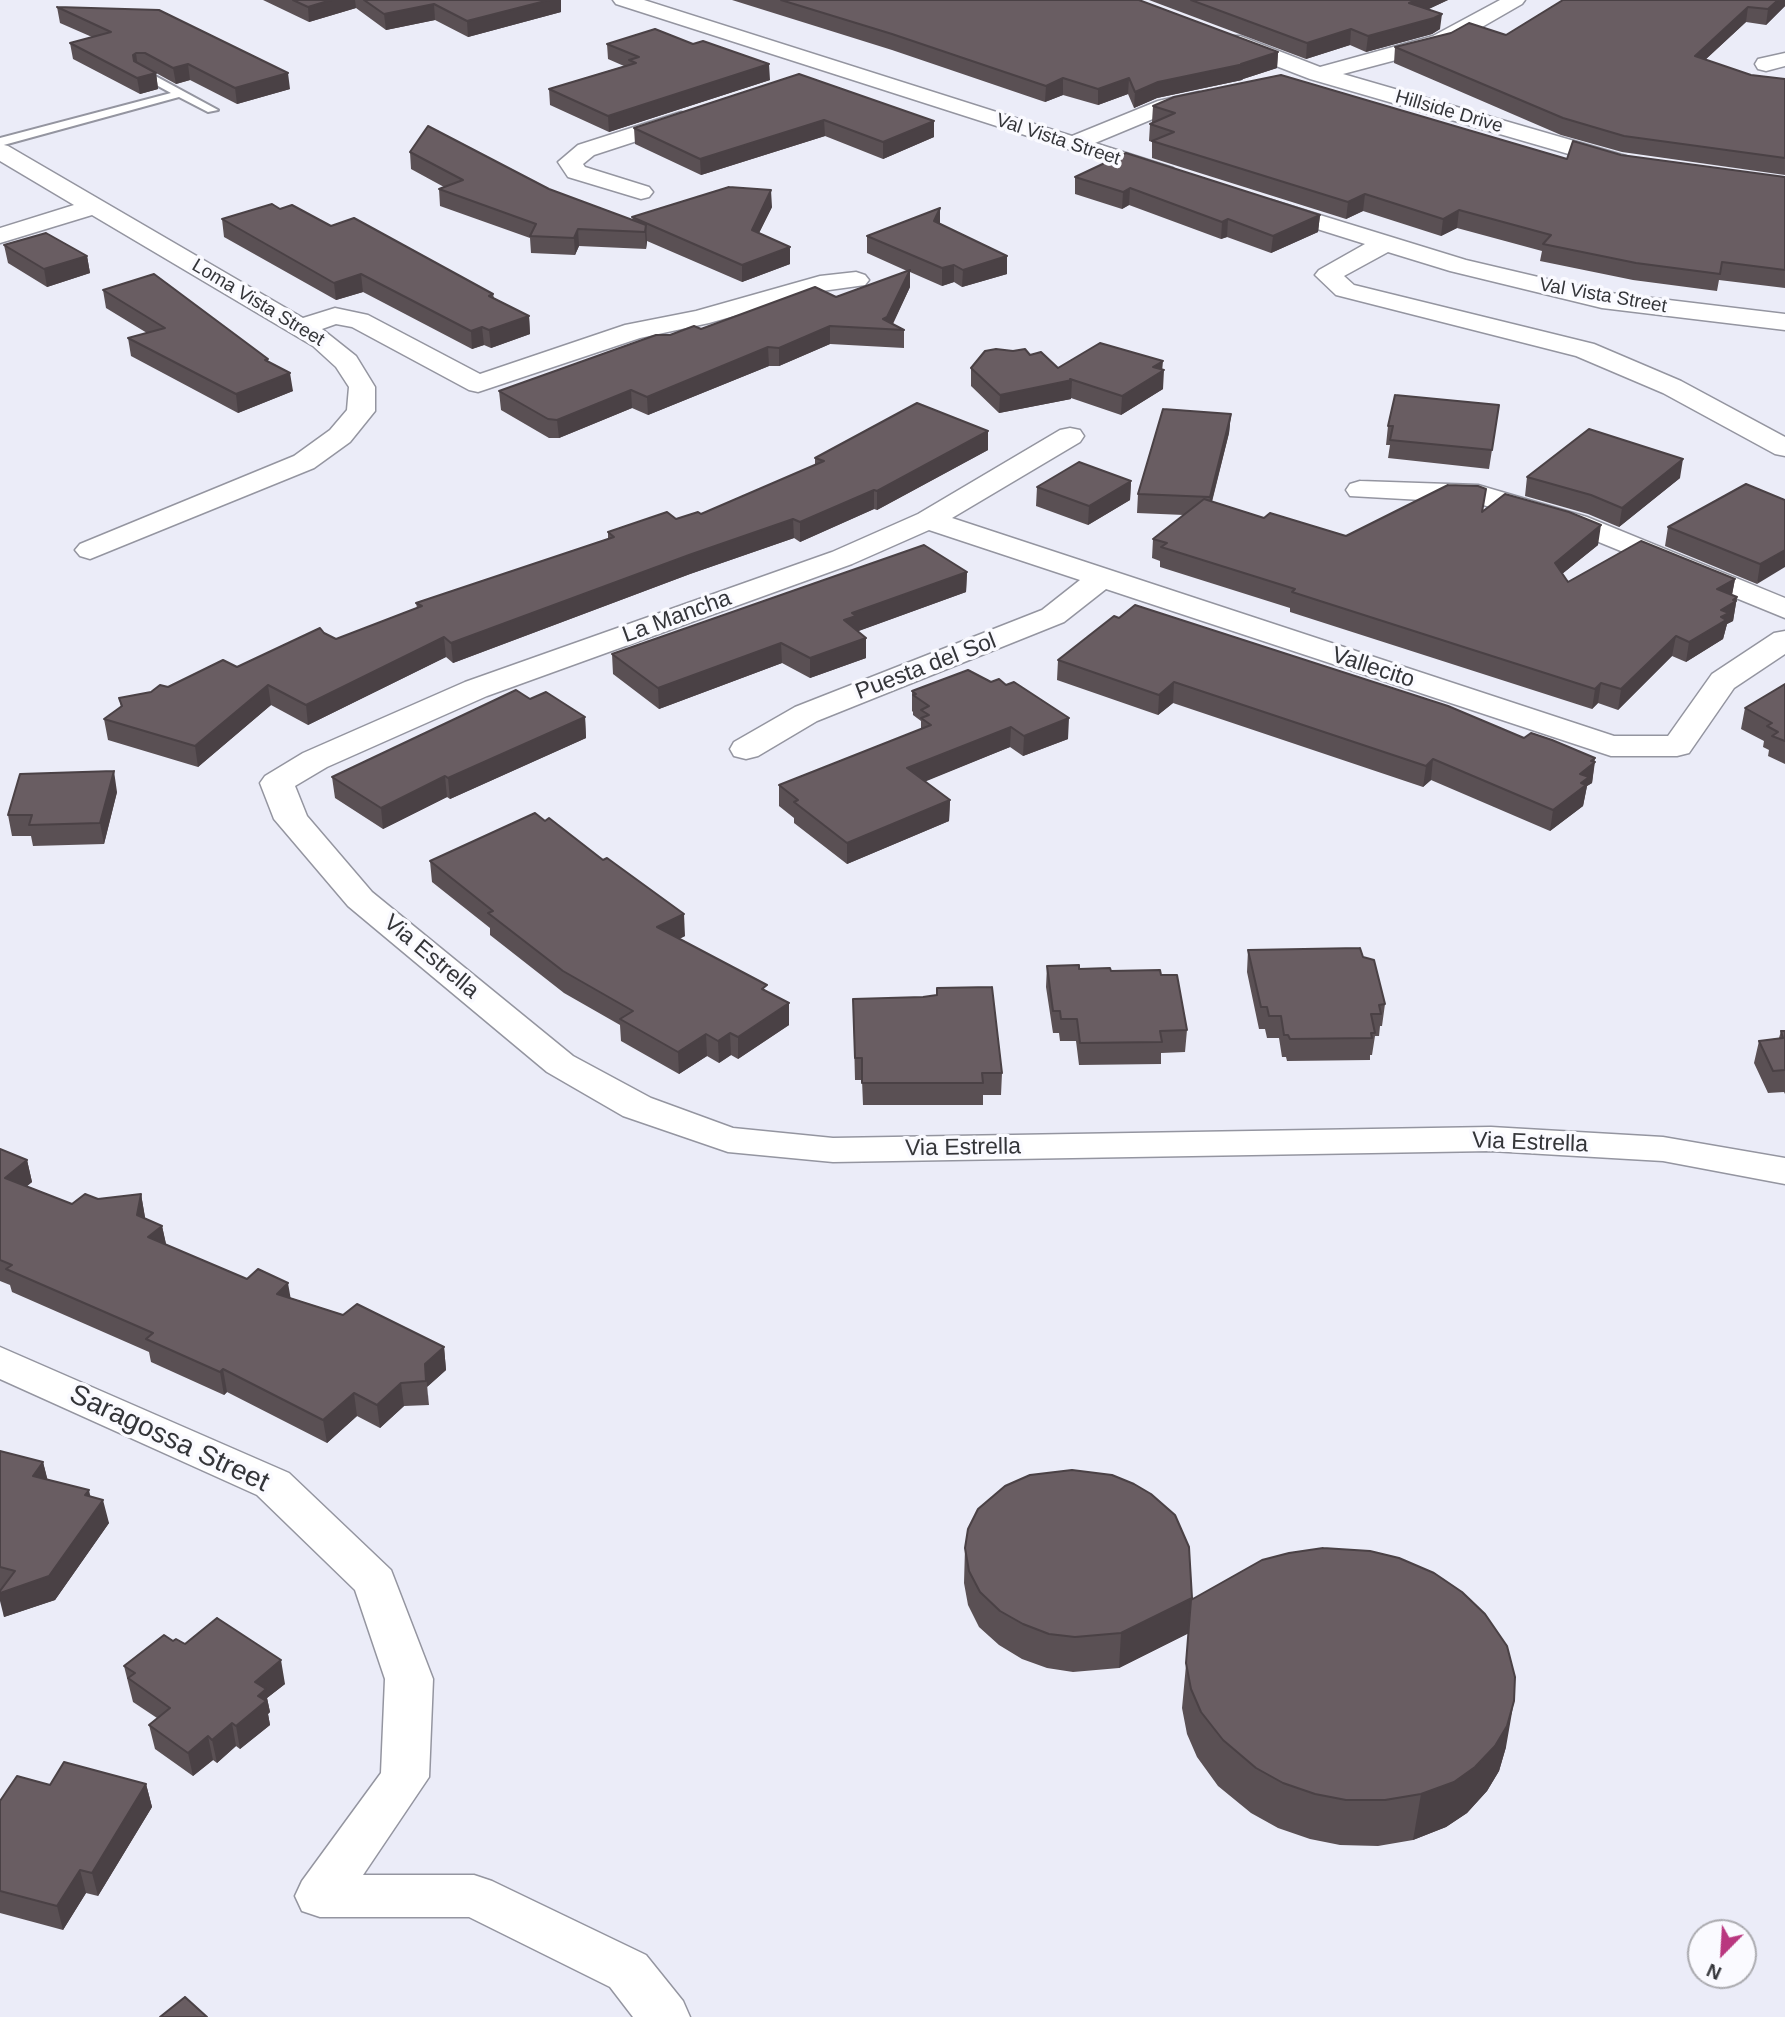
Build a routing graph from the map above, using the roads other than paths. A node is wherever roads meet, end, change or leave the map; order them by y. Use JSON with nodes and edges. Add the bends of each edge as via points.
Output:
{"nodes":[{"id":1,"x":623,"y":0,"type":"edge"},
{"id":2,"x":1516,"y":0,"type":"edge"},
{"id":3,"x":1214,"y":34,"type":"edge"},
{"id":4,"x":835,"y":69,"type":"junction"},
{"id":5,"x":142,"y":73,"type":"edge"},
{"id":6,"x":1319,"y":74,"type":"junction"},
{"id":7,"x":795,"y":82,"type":"edge"},
{"id":8,"x":1280,"y":82,"type":"edge"},
{"id":9,"x":179,"y":94,"type":"junction"},
{"id":10,"x":1217,"y":96,"type":"edge"},
{"id":11,"x":212,"y":110,"type":"dead end"},
{"id":12,"x":704,"y":111,"type":"edge"},
{"id":13,"x":0,"y":142,"type":"edge"},
{"id":14,"x":1072,"y":144,"type":"junction"},
{"id":15,"x":0,"y":151,"type":"edge"},
{"id":16,"x":1646,"y":166,"type":"edge"},
{"id":17,"x":1189,"y":181,"type":"edge"},
{"id":18,"x":641,"y":192,"type":"dead end"},
{"id":19,"x":1255,"y":202,"type":"edge"},
{"id":20,"x":95,"y":206,"type":"junction"},
{"id":21,"x":0,"y":236,"type":"edge"},
{"id":22,"x":1385,"y":243,"type":"junction"},
{"id":23,"x":856,"y":281,"type":"dead end"},
{"id":24,"x":1785,"y":322,"type":"edge"},
{"id":25,"x":301,"y":327,"type":"junction"},
{"id":26,"x":1070,"y":436,"type":"dead end"},
{"id":27,"x":1785,"y":448,"type":"edge"},
{"id":28,"x":1360,"y":489,"type":"dead end"},
{"id":29,"x":928,"y":520,"type":"junction"},
{"id":30,"x":90,"y":550,"type":"dead end"},
{"id":31,"x":1101,"y":578,"type":"junction"},
{"id":32,"x":1785,"y":609,"type":"edge"},
{"id":33,"x":1785,"y":640,"type":"edge"},
{"id":34,"x":746,"y":749,"type":"dead end"},
{"id":35,"x":277,"y":783,"type":"joint"},
{"id":36,"x":1785,"y":1171,"type":"edge"},
{"id":37,"x":5,"y":1370,"type":"edge"},
{"id":38,"x":664,"y":2017,"type":"edge"}],
"edges":[{"from":1,"to":4,"type":"street","name":"Val Vista Street"},
{"from":2,"to":6,"type":"street","via":[[1441,41]]},
{"from":3,"to":6,"type":"street","name":"Hillside Drive"},
{"from":4,"to":7,"type":"street"},
{"from":4,"to":14,"type":"street","name":"Val Vista Street"},
{"from":5,"to":9,"type":"lane"},
{"from":6,"to":8,"type":"street"},
{"from":6,"to":16,"type":"street","name":"Hillside Drive"},
{"from":9,"to":11,"type":"lane"},
{"from":9,"to":13,"type":"lane"},
{"from":10,"to":14,"type":"street","via":[[1166,106]]},
{"from":12,"to":18,"type":"street","via":[[586,150],[569,162],[576,172]]},
{"from":14,"to":17,"type":"street","name":"Val Vista Street"},
{"from":15,"to":20,"type":"street","name":"Loma Vista Street"},
{"from":19,"to":22,"type":"street","name":"Val Vista Street"},
{"from":20,"to":21,"type":"street"},
{"from":20,"to":25,"type":"street","name":"Loma Vista Street"},
{"from":22,"to":24,"type":"street","name":"Val Vista Street","via":[[1602,300]]},
{"from":22,"to":27,"type":"street","via":[[1328,275],[1345,290],[1585,350],[1672,387]]},
{"from":23,"to":25,"type":"street","via":[[820,284],[701,318],[634,331],[478,384],[359,320],[335,316]]},
{"from":25,"to":30,"type":"street","name":"Loma Vista Street","via":[[347,362],[362,387],[361,411],[340,436],[304,462]]},
{"from":26,"to":29,"type":"street","name":"La Mancha"},
{"from":28,"to":32,"type":"street","via":[[1478,494],[1577,523]]},
{"from":29,"to":31,"type":"street","name":"Vallecito"},
{"from":29,"to":35,"type":"street","name":"La Mancha","via":[[842,558],[476,689],[315,760]]},
{"from":31,"to":33,"type":"street","name":"Vallecito","via":[[1611,746],[1677,746],[1723,681]]},
{"from":31,"to":34,"type":"street","name":"Puesta del Sol","via":[[1052,616],[806,714]]},
{"from":35,"to":36,"type":"street","name":"Via Estrella","via":[[291,819],[360,899],[559,1064],[637,1107],[729,1140],[833,1150],[1491,1139],[1663,1149]]},
{"from":37,"to":38,"type":"street","name":"Saragossa Street","via":[[272,1484],[375,1582],[409,1679],[405,1777],[320,1896],[474,1896],[628,1971]]}]}
